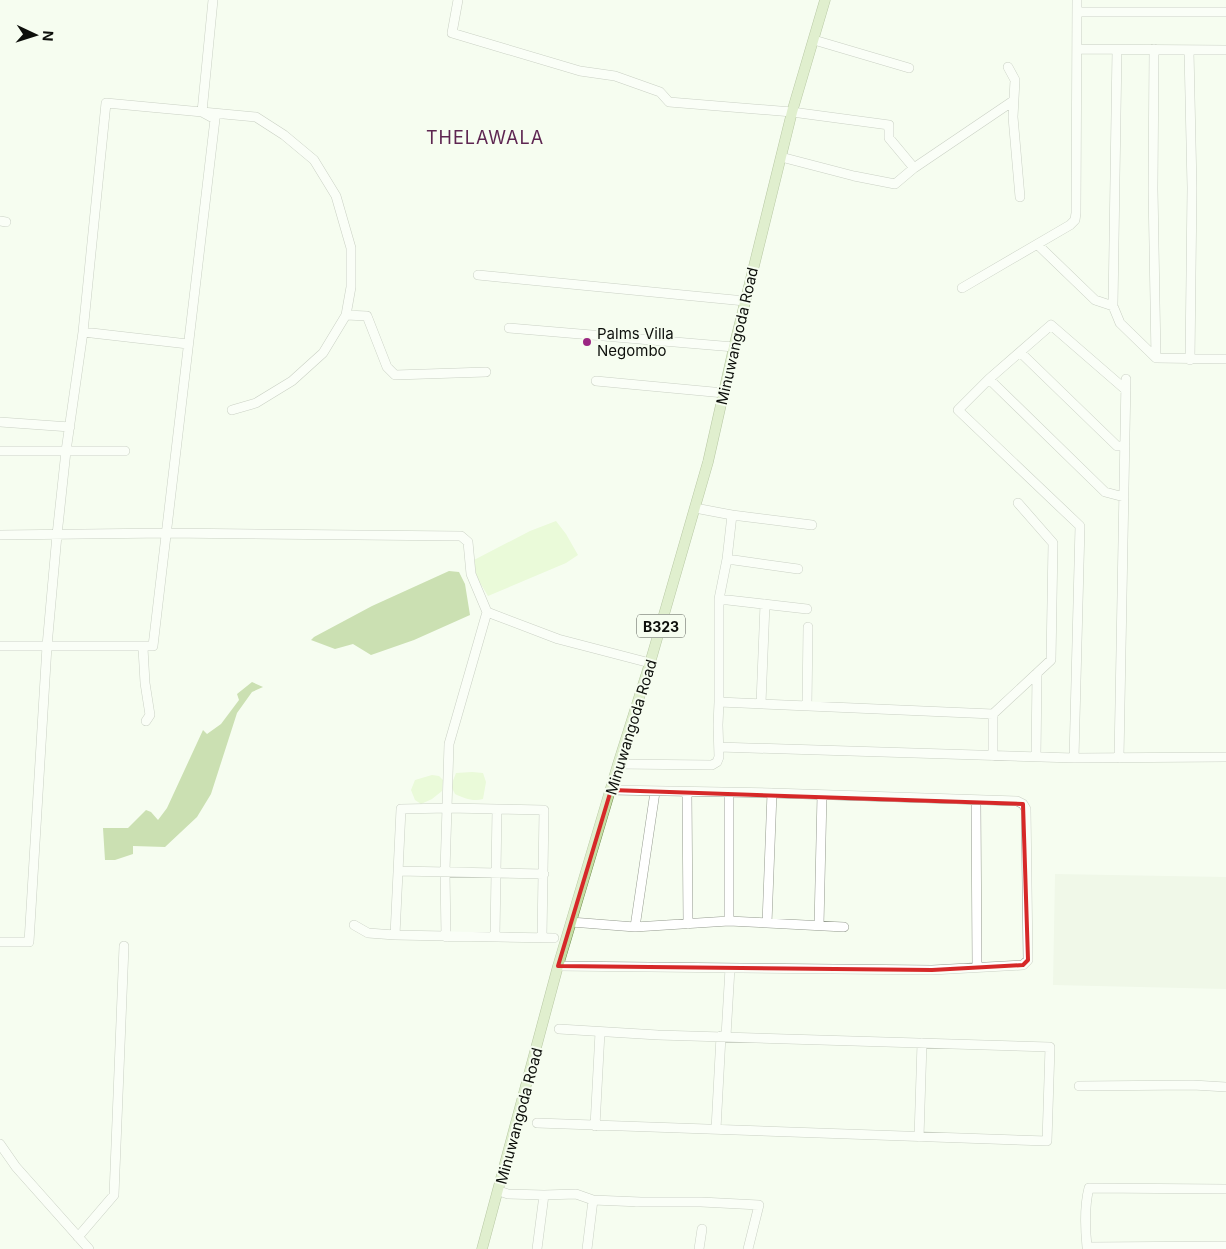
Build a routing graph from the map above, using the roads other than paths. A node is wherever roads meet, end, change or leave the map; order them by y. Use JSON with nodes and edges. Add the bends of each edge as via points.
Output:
{"nodes":[{"id":1,"x":213,"y":0,"type":"edge"},
{"id":2,"x":458,"y":0,"type":"edge"},
{"id":3,"x":825,"y":0,"type":"edge"},
{"id":4,"x":1077,"y":0,"type":"edge"},
{"id":5,"x":1077,"y":12,"type":"junction"},
{"id":6,"x":1226,"y":12,"type":"edge"},
{"id":7,"x":814,"y":40,"type":"junction"},
{"id":8,"x":1076,"y":49,"type":"junction"},
{"id":9,"x":1154,"y":49,"type":"junction"},
{"id":10,"x":1117,"y":50,"type":"junction"},
{"id":11,"x":1226,"y":50,"type":"edge"},
{"id":12,"x":1189,"y":51,"type":"junction"},
{"id":13,"x":1008,"y":67,"type":"dead end"},
{"id":14,"x":909,"y":68,"type":"dead end"},
{"id":15,"x":1013,"y":101,"type":"junction"},
{"id":16,"x":202,"y":112,"type":"junction"},
{"id":17,"x":792,"y":112,"type":"junction"},
{"id":18,"x":781,"y":157,"type":"junction"},
{"id":19,"x":914,"y":168,"type":"junction"},
{"id":20,"x":1020,"y":197,"type":"dead end"},
{"id":21,"x":1038,"y":245,"type":"junction"},
{"id":22,"x":478,"y":275,"type":"dead end"},
{"id":23,"x":962,"y":288,"type":"dead end"},
{"id":24,"x":745,"y":301,"type":"junction"},
{"id":25,"x":1113,"y":306,"type":"junction"},
{"id":26,"x":346,"y":315,"type":"junction"},
{"id":27,"x":510,"y":328,"type":"dead end"},
{"id":28,"x":84,"y":332,"type":"junction"},
{"id":29,"x":188,"y":344,"type":"junction"},
{"id":30,"x":734,"y":347,"type":"junction"},
{"id":31,"x":1021,"y":353,"type":"junction"},
{"id":32,"x":1156,"y":358,"type":"junction"},
{"id":33,"x":1190,"y":360,"type":"junction"},
{"id":34,"x":1226,"y":360,"type":"edge"},
{"id":35,"x":486,"y":372,"type":"dead end"},
{"id":36,"x":1126,"y":379,"type":"dead end"},
{"id":37,"x":989,"y":380,"type":"junction"},
{"id":38,"x":596,"y":381,"type":"dead end"},
{"id":39,"x":1126,"y":390,"type":"junction"},
{"id":40,"x":724,"y":393,"type":"junction"},
{"id":41,"x":232,"y":410,"type":"dead end"},
{"id":42,"x":0,"y":422,"type":"edge"},
{"id":43,"x":70,"y":427,"type":"junction"},
{"id":44,"x":1125,"y":446,"type":"junction"},
{"id":45,"x":0,"y":451,"type":"edge"},
{"id":46,"x":66,"y":451,"type":"junction"},
{"id":47,"x":124,"y":451,"type":"dead end"},
{"id":48,"x":1124,"y":497,"type":"junction"},
{"id":49,"x":1018,"y":503,"type":"dead end"},
{"id":50,"x":695,"y":508,"type":"junction"},
{"id":51,"x":732,"y":515,"type":"junction"},
{"id":52,"x":812,"y":525,"type":"dead end"},
{"id":53,"x":167,"y":532,"type":"junction"},
{"id":54,"x":0,"y":535,"type":"edge"},
{"id":55,"x":57,"y":535,"type":"junction"},
{"id":56,"x":727,"y":560,"type":"junction"},
{"id":57,"x":798,"y":569,"type":"dead end"},
{"id":58,"x":719,"y":599,"type":"junction"},
{"id":59,"x":765,"y":604,"type":"junction"},
{"id":60,"x":807,"y":609,"type":"dead end"},
{"id":61,"x":487,"y":612,"type":"junction"},
{"id":62,"x":808,"y":627,"type":"dead end"},
{"id":63,"x":0,"y":646,"type":"edge"},
{"id":64,"x":47,"y":646,"type":"junction"},
{"id":65,"x":143,"y":648,"type":"junction"},
{"id":66,"x":650,"y":663,"type":"junction"},
{"id":67,"x":1037,"y":673,"type":"junction"},
{"id":68,"x":719,"y":702,"type":"junction"},
{"id":69,"x":761,"y":703,"type":"junction"},
{"id":70,"x":807,"y":706,"type":"junction"},
{"id":71,"x":993,"y":714,"type":"junction"},
{"id":72,"x":146,"y":721,"type":"dead end"},
{"id":73,"x":719,"y":748,"type":"junction"},
{"id":74,"x":993,"y":756,"type":"junction"},
{"id":75,"x":1036,"y":757,"type":"junction"},
{"id":76,"x":1226,"y":757,"type":"edge"},
{"id":77,"x":1074,"y":758,"type":"junction"},
{"id":78,"x":1119,"y":758,"type":"junction"},
{"id":79,"x":618,"y":764,"type":"junction"},
{"id":80,"x":611,"y":790,"type":"junction"},
{"id":81,"x":655,"y":792,"type":"junction"},
{"id":82,"x":687,"y":792,"type":"junction"},
{"id":83,"x":729,"y":793,"type":"junction"},
{"id":84,"x":772,"y":793,"type":"junction"},
{"id":85,"x":822,"y":795,"type":"junction"},
{"id":86,"x":976,"y":801,"type":"junction"},
{"id":87,"x":448,"y":808,"type":"junction"},
{"id":88,"x":497,"y":809,"type":"junction"},
{"id":89,"x":398,"y":870,"type":"junction"},
{"id":90,"x":445,"y":871,"type":"junction"},
{"id":91,"x":496,"y":872,"type":"junction"},
{"id":92,"x":544,"y":874,"type":"junction"},
{"id":93,"x":729,"y":921,"type":"junction"},
{"id":94,"x":572,"y":922,"type":"junction"},
{"id":95,"x":767,"y":923,"type":"junction"},
{"id":96,"x":354,"y":924,"type":"dead end"},
{"id":97,"x":688,"y":924,"type":"junction"},
{"id":98,"x":818,"y":926,"type":"junction"},
{"id":99,"x":635,"y":927,"type":"junction"},
{"id":100,"x":844,"y":927,"type":"dead end"},
{"id":101,"x":395,"y":935,"type":"junction"},
{"id":102,"x":495,"y":936,"type":"junction"},
{"id":103,"x":446,"y":937,"type":"junction"},
{"id":104,"x":542,"y":937,"type":"junction"},
{"id":105,"x":554,"y":938,"type":"dead end"},
{"id":106,"x":0,"y":942,"type":"edge"},
{"id":107,"x":124,"y":946,"type":"dead end"},
{"id":108,"x":558,"y":966,"type":"junction"},
{"id":109,"x":977,"y":967,"type":"junction"},
{"id":110,"x":730,"y":968,"type":"junction"},
{"id":111,"x":559,"y":1030,"type":"dead end"},
{"id":112,"x":600,"y":1032,"type":"junction"},
{"id":113,"x":723,"y":1036,"type":"junction"},
{"id":114,"x":922,"y":1043,"type":"junction"},
{"id":115,"x":1079,"y":1086,"type":"dead end"},
{"id":116,"x":1226,"y":1088,"type":"edge"},
{"id":117,"x":537,"y":1123,"type":"dead end"},
{"id":118,"x":595,"y":1126,"type":"junction"},
{"id":119,"x":716,"y":1130,"type":"junction"},
{"id":120,"x":919,"y":1137,"type":"junction"},
{"id":121,"x":0,"y":1144,"type":"edge"},
{"id":122,"x":1226,"y":1189,"type":"edge"},
{"id":123,"x":499,"y":1191,"type":"junction"},
{"id":124,"x":544,"y":1195,"type":"junction"},
{"id":125,"x":593,"y":1200,"type":"junction"},
{"id":126,"x":636,"y":1202,"type":"junction"},
{"id":127,"x":664,"y":1203,"type":"dead end"},
{"id":128,"x":702,"y":1229,"type":"dead end"},
{"id":129,"x":78,"y":1237,"type":"junction"},
{"id":130,"x":1226,"y":1246,"type":"edge"},
{"id":131,"x":89,"y":1249,"type":"edge"},
{"id":132,"x":482,"y":1249,"type":"edge"},
{"id":133,"x":537,"y":1249,"type":"edge"},
{"id":134,"x":586,"y":1249,"type":"edge"},
{"id":135,"x":699,"y":1249,"type":"edge"},
{"id":136,"x":748,"y":1249,"type":"edge"}],
"edges":[{"from":1,"to":16,"type":"street"},
{"from":2,"to":17,"type":"street","via":[[452,33],[580,71],[615,76],[660,92],[669,102]]},
{"from":3,"to":7,"type":"main road","name":"Minuwangoda Road","number":"B323"},
{"from":4,"to":5,"type":"street"},
{"from":5,"to":6,"type":"street"},
{"from":5,"to":8,"type":"street"},
{"from":7,"to":14,"type":"street"},
{"from":7,"to":17,"type":"main road","name":"Minuwangoda Road","number":"B323"},
{"from":8,"to":10,"type":"street"},
{"from":8,"to":21,"type":"street","via":[[1076,213],[1070,225]]},
{"from":9,"to":10,"type":"street"},
{"from":9,"to":12,"type":"street"},
{"from":9,"to":32,"type":"street"},
{"from":10,"to":25,"type":"street"},
{"from":11,"to":12,"type":"street"},
{"from":12,"to":33,"type":"street","via":[[1192,188]]},
{"from":13,"to":15,"type":"street","via":[[1015,80]]},
{"from":15,"to":19,"type":"street"},
{"from":15,"to":20,"type":"street"},
{"from":16,"to":26,"type":"street","via":[[256,117],[314,160],[336,196],[351,248],[351,287]]},
{"from":16,"to":28,"type":"street","via":[[106,103]]},
{"from":16,"to":29,"type":"street","via":[[214,119]]},
{"from":17,"to":18,"type":"main road","name":"Minuwangoda Road","number":"B323"},
{"from":17,"to":19,"type":"street","via":[[889,125],[889,138]]},
{"from":18,"to":19,"type":"street","via":[[895,184]]},
{"from":18,"to":24,"type":"main road","name":"Minuwangoda Road","number":"B323"},
{"from":21,"to":23,"type":"street"},
{"from":21,"to":25,"type":"street","via":[[1095,300]]},
{"from":22,"to":24,"type":"street"},
{"from":24,"to":30,"type":"main road","name":"Minuwangoda Road","number":"B323"},
{"from":25,"to":32,"type":"street","via":[[1120,323]]},
{"from":26,"to":35,"type":"street","via":[[367,316],[387,367],[395,375]]},
{"from":26,"to":41,"type":"street","via":[[323,353],[292,381],[256,403]]},
{"from":27,"to":30,"type":"street"},
{"from":28,"to":29,"type":"street"},
{"from":28,"to":43,"type":"street"},
{"from":29,"to":53,"type":"street"},
{"from":30,"to":40,"type":"main road","name":"Minuwangoda Road","number":"B323"},
{"from":31,"to":37,"type":"street"},
{"from":31,"to":39,"type":"street","via":[[1051,325]]},
{"from":31,"to":44,"type":"street","via":[[1117,446]]},
{"from":32,"to":33,"type":"street"},
{"from":33,"to":34,"type":"street"},
{"from":36,"to":39,"type":"street"},
{"from":37,"to":48,"type":"street","via":[[1105,492]]},
{"from":37,"to":77,"type":"street","via":[[958,410],[1080,526]]},
{"from":38,"to":40,"type":"street"},
{"from":39,"to":44,"type":"street"},
{"from":40,"to":50,"type":"main road","name":"Minuwangoda Road","number":"B323"},
{"from":42,"to":43,"type":"street"},
{"from":43,"to":46,"type":"street"},
{"from":44,"to":48,"type":"street"},
{"from":45,"to":46,"type":"street"},
{"from":46,"to":47,"type":"street"},
{"from":46,"to":55,"type":"street"},
{"from":48,"to":78,"type":"street"},
{"from":49,"to":67,"type":"street","via":[[1052,544],[1051,660]]},
{"from":50,"to":51,"type":"street"},
{"from":50,"to":66,"type":"main road","name":"Minuwangoda Road","number":"B323"},
{"from":51,"to":52,"type":"street"},
{"from":51,"to":56,"type":"street"},
{"from":53,"to":55,"type":"street"},
{"from":53,"to":61,"type":"street","via":[[461,536],[468,542],[471,574]]},
{"from":53,"to":65,"type":"street","via":[[152,646]]},
{"from":54,"to":55,"type":"street"},
{"from":55,"to":64,"type":"street"},
{"from":56,"to":57,"type":"street"},
{"from":56,"to":58,"type":"street"},
{"from":58,"to":59,"type":"street"},
{"from":58,"to":68,"type":"street"},
{"from":59,"to":60,"type":"street"},
{"from":59,"to":69,"type":"street"},
{"from":61,"to":66,"type":"street","via":[[558,639]]},
{"from":61,"to":87,"type":"street","via":[[449,744]]},
{"from":62,"to":70,"type":"street"},
{"from":63,"to":64,"type":"street"},
{"from":64,"to":65,"type":"street"},
{"from":64,"to":106,"type":"street","via":[[29,942]]},
{"from":65,"to":72,"type":"street","via":[[144,683],[150,715]]},
{"from":66,"to":79,"type":"main road","name":"Minuwangoda Road","number":"B323"},
{"from":67,"to":71,"type":"street"},
{"from":67,"to":75,"type":"street"},
{"from":68,"to":69,"type":"street"},
{"from":68,"to":73,"type":"street"},
{"from":69,"to":70,"type":"street"},
{"from":70,"to":71,"type":"street"},
{"from":71,"to":74,"type":"street"},
{"from":73,"to":74,"type":"street"},
{"from":73,"to":79,"type":"street","via":[[717,762],[712,765]]},
{"from":74,"to":75,"type":"street"},
{"from":75,"to":77,"type":"street"},
{"from":76,"to":78,"type":"street"},
{"from":77,"to":78,"type":"street"},
{"from":79,"to":80,"type":"main road","name":"Minuwangoda Road","number":"B323"},
{"from":80,"to":81,"type":"street"},
{"from":80,"to":94,"type":"main road","name":"Minuwangoda Road","number":"B323"},
{"from":81,"to":82,"type":"street"},
{"from":81,"to":99,"type":"street"},
{"from":82,"to":83,"type":"street"},
{"from":82,"to":97,"type":"street"},
{"from":83,"to":84,"type":"street"},
{"from":83,"to":93,"type":"street"},
{"from":84,"to":85,"type":"street"},
{"from":84,"to":95,"type":"street"},
{"from":85,"to":86,"type":"street"},
{"from":85,"to":98,"type":"street"},
{"from":86,"to":109,"type":"street"},
{"from":86,"to":109,"type":"street","via":[[1017,801],[1026,809],[1028,952],[1028,960],[1023,965]]},
{"from":87,"to":88,"type":"street"},
{"from":87,"to":89,"type":"street","via":[[401,809]]},
{"from":87,"to":90,"type":"street"},
{"from":88,"to":91,"type":"street"},
{"from":88,"to":92,"type":"street","via":[[544,810]]},
{"from":89,"to":90,"type":"street"},
{"from":89,"to":101,"type":"street"},
{"from":90,"to":91,"type":"street"},
{"from":90,"to":103,"type":"street"},
{"from":91,"to":92,"type":"street"},
{"from":91,"to":102,"type":"street"},
{"from":92,"to":104,"type":"street"},
{"from":93,"to":95,"type":"street"},
{"from":93,"to":97,"type":"street"},
{"from":94,"to":99,"type":"street"},
{"from":94,"to":108,"type":"main road","name":"Minuwangoda Road","number":"B323"},
{"from":95,"to":98,"type":"street"},
{"from":96,"to":101,"type":"street","via":[[368,932]]},
{"from":97,"to":99,"type":"street"},
{"from":98,"to":100,"type":"street"},
{"from":101,"to":103,"type":"street"},
{"from":102,"to":103,"type":"street"},
{"from":102,"to":104,"type":"street"},
{"from":104,"to":105,"type":"street"},
{"from":107,"to":129,"type":"street","via":[[114,1195]]},
{"from":108,"to":110,"type":"street"},
{"from":108,"to":123,"type":"main road","name":"Minuwangoda Road","number":"B323"},
{"from":109,"to":110,"type":"street","via":[[932,970]]},
{"from":110,"to":113,"type":"street"},
{"from":111,"to":112,"type":"street"},
{"from":112,"to":113,"type":"street"},
{"from":112,"to":118,"type":"street"},
{"from":113,"to":114,"type":"street"},
{"from":113,"to":119,"type":"street"},
{"from":114,"to":120,"type":"street"},
{"from":114,"to":120,"type":"street","via":[[1050,1047],[1047,1141]]},
{"from":115,"to":116,"type":"street","via":[[1193,1085]]},
{"from":117,"to":118,"type":"street"},
{"from":118,"to":119,"type":"street"},
{"from":119,"to":120,"type":"street"},
{"from":121,"to":129,"type":"street","via":[[16,1167]]},
{"from":122,"to":130,"type":"street","via":[[1089,1188],[1086,1231],[1087,1247]]},
{"from":123,"to":124,"type":"street"},
{"from":123,"to":132,"type":"main road","name":"Minuwangoda Road","number":"B323"},
{"from":124,"to":125,"type":"street","via":[[576,1194]]},
{"from":124,"to":133,"type":"street"},
{"from":125,"to":126,"type":"street"},
{"from":125,"to":134,"type":"street"},
{"from":126,"to":127,"type":"street"},
{"from":126,"to":136,"type":"street","via":[[759,1205]]},
{"from":128,"to":135,"type":"street"},
{"from":129,"to":131,"type":"street"}]}
